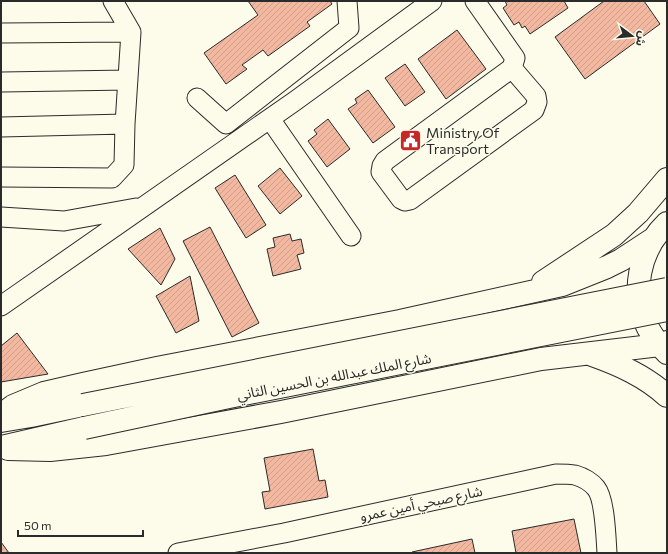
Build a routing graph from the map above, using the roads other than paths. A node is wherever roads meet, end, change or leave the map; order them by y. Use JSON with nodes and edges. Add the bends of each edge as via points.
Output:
{"nodes":[{"id":1,"x":113,"y":1,"type":"edge"},
{"id":2,"x":347,"y":1,"type":"edge"},
{"id":3,"x":432,"y":1,"type":"edge"},
{"id":4,"x":475,"y":1,"type":"edge"},
{"id":5,"x":1,"y":32,"type":"edge"},
{"id":6,"x":131,"y":32,"type":"junction"},
{"id":7,"x":512,"y":68,"type":"junction"},
{"id":8,"x":128,"y":80,"type":"junction"},
{"id":9,"x":2,"y":82,"type":"edge"},
{"id":10,"x":197,"y":98,"type":"dead end"},
{"id":11,"x":270,"y":119,"type":"junction"},
{"id":12,"x":125,"y":124,"type":"junction"},
{"id":13,"x":1,"y":128,"type":"edge"},
{"id":14,"x":1,"y":177,"type":"edge"},
{"id":15,"x":667,"y":179,"type":"edge"},
{"id":16,"x":141,"y":207,"type":"junction"},
{"id":17,"x":1,"y":217,"type":"edge"},
{"id":18,"x":667,"y":223,"type":"edge"},
{"id":19,"x":351,"y":236,"type":"dead end"},
{"id":20,"x":653,"y":239,"type":"junction"},
{"id":21,"x":562,"y":285,"type":"junction"},
{"id":22,"x":667,"y":289,"type":"edge"},
{"id":23,"x":529,"y":292,"type":"junction"},
{"id":24,"x":1,"y":306,"type":"edge"},
{"id":25,"x":667,"y":310,"type":"edge"},
{"id":26,"x":665,"y":347,"type":"edge"},
{"id":27,"x":580,"y":354,"type":"junction"},
{"id":28,"x":667,"y":396,"type":"edge"},
{"id":29,"x":1,"y":415,"type":"edge"},
{"id":30,"x":1,"y":421,"type":"edge"},
{"id":31,"x":1,"y":448,"type":"edge"},
{"id":32,"x":178,"y":553,"type":"edge"},
{"id":33,"x":607,"y":553,"type":"edge"}],
"edges":[{"from":1,"to":6,"type":"street"},
{"from":2,"to":10,"type":"street","via":[[349,28],[226,124]]},
{"from":3,"to":11,"type":"street"},
{"from":4,"to":7,"type":"street","via":[[515,58]]},
{"from":5,"to":6,"type":"street"},
{"from":6,"to":8,"type":"street"},
{"from":7,"to":7,"type":"street","via":[[536,96],[534,110],[410,200],[401,199],[381,172],[384,161]]},
{"from":8,"to":9,"type":"street"},
{"from":8,"to":12,"type":"street"},
{"from":11,"to":16,"type":"street"},
{"from":11,"to":19,"type":"street"},
{"from":12,"to":13,"type":"street"},
{"from":12,"to":14,"type":"street","via":[[124,165],[112,178]]},
{"from":15,"to":23,"type":"main road","via":[[638,213],[614,234]]},
{"from":16,"to":17,"type":"street","via":[[64,221]]},
{"from":16,"to":24,"type":"street"},
{"from":18,"to":20,"type":"main road"},
{"from":20,"to":21,"type":"main road","via":[[621,260]]},
{"from":20,"to":26,"type":"main road","via":[[642,264],[640,304],[649,329]]},
{"from":21,"to":23,"type":"main road"},
{"from":21,"to":27,"type":"main road","via":[[579,296],[587,308],[590,327]]},
{"from":22,"to":30,"type":"main road","name":"شارع الملك عبدالله بن الحسين الثاني","bridge":true},
{"from":23,"to":29,"type":"main road","via":[[400,321],[157,368],[44,393],[13,406]]},
{"from":25,"to":31,"type":"main road","name":"شارع الملك عبدالله بن الحسين الثاني","bridge":true,"via":[[229,397]]},
{"from":26,"to":27,"type":"main road"},
{"from":27,"to":28,"type":"main road","via":[[614,363],[638,374]]},
{"from":27,"to":31,"type":"main road","via":[[541,359],[281,412],[106,444],[50,450]]},
{"from":32,"to":33,"type":"street","name":"شارع صبحي أمين عمرو","via":[[556,474],[575,475],[596,488],[603,510]]}]}
